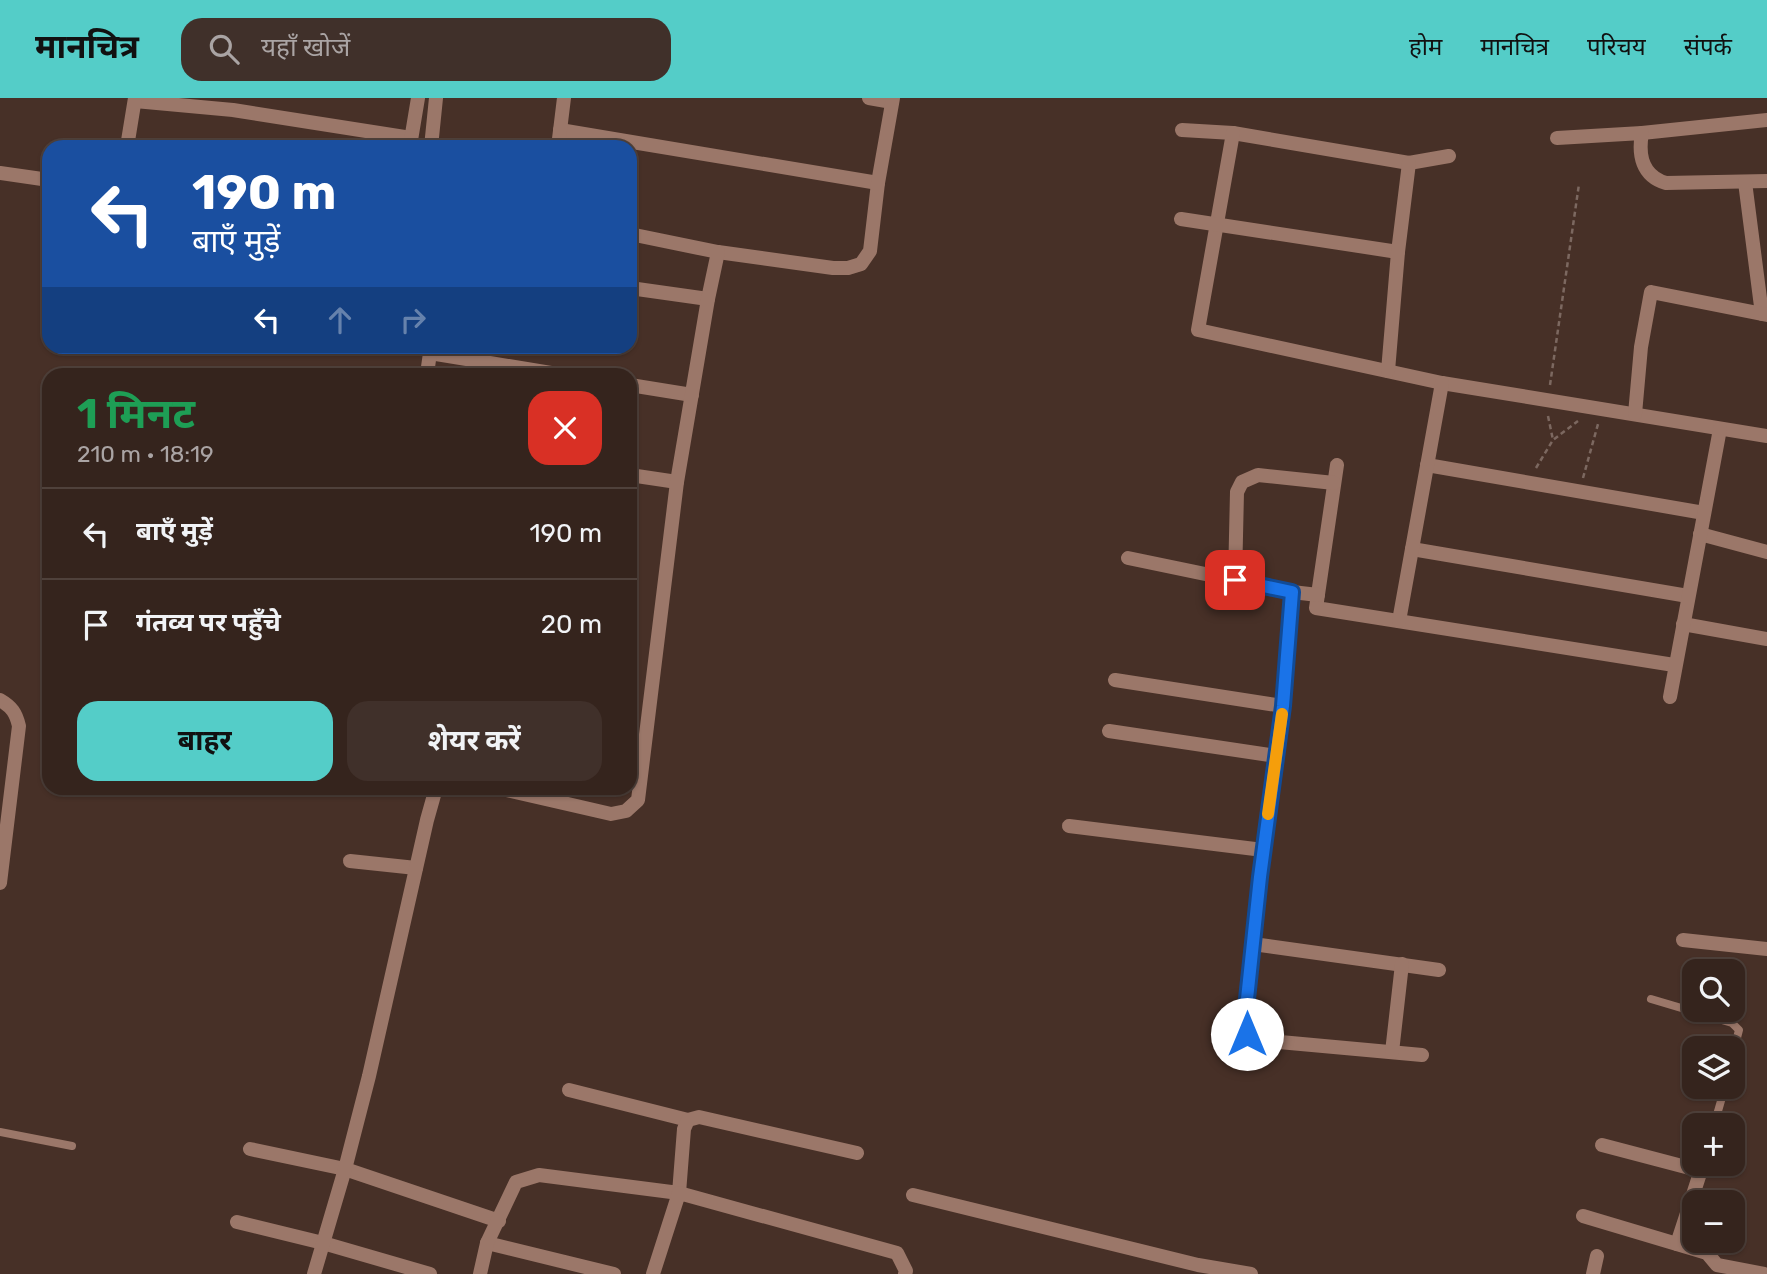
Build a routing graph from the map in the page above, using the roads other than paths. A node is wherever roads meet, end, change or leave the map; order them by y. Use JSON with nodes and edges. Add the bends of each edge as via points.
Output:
{"nodes":[{"id":1,"x":418,"y":98,"type":"edge"},
{"id":2,"x":436,"y":98,"type":"edge"},
{"id":3,"x":564,"y":98,"type":"edge"},
{"id":4,"x":869,"y":98,"type":"edge"},
{"id":5,"x":135,"y":99,"type":"edge"},
{"id":6,"x":893,"y":100,"type":"edge"},
{"id":7,"x":1767,"y":120,"type":"edge"},
{"id":8,"x":560,"y":130,"type":"junction"},
{"id":9,"x":1182,"y":130,"type":"dead end"},
{"id":10,"x":1233,"y":133,"type":"junction"},
{"id":11,"x":1642,"y":133,"type":"junction"},
{"id":12,"x":1557,"y":138,"type":"dead end"},
{"id":13,"x":128,"y":140,"type":"edge"},
{"id":14,"x":395,"y":140,"type":"edge"},
{"id":15,"x":411,"y":140,"type":"edge"},
{"id":16,"x":432,"y":140,"type":"edge"},
{"id":17,"x":559,"y":140,"type":"edge"},
{"id":18,"x":620,"y":140,"type":"edge"},
{"id":19,"x":637,"y":143,"type":"edge"},
{"id":20,"x":1449,"y":156,"type":"dead end"},
{"id":21,"x":1409,"y":163,"type":"junction"},
{"id":22,"x":0,"y":173,"type":"edge"},
{"id":23,"x":42,"y":179,"type":"edge"},
{"id":24,"x":1767,"y":181,"type":"edge"},
{"id":25,"x":1745,"y":182,"type":"junction"},
{"id":26,"x":878,"y":183,"type":"junction"},
{"id":27,"x":1181,"y":219,"type":"dead end"},
{"id":28,"x":1217,"y":224,"type":"junction"},
{"id":29,"x":637,"y":235,"type":"edge"},
{"id":30,"x":718,"y":252,"type":"junction"},
{"id":31,"x":1398,"y":252,"type":"junction"},
{"id":32,"x":637,"y":289,"type":"edge"},
{"id":33,"x":708,"y":299,"type":"junction"},
{"id":34,"x":1764,"y":315,"type":"edge"},
{"id":35,"x":444,"y":354,"type":"edge"},
{"id":36,"x":493,"y":368,"type":"edge"},
{"id":37,"x":1388,"y":371,"type":"junction"},
{"id":38,"x":1442,"y":383,"type":"junction"},
{"id":39,"x":637,"y":387,"type":"edge"},
{"id":40,"x":692,"y":395,"type":"junction"},
{"id":41,"x":1636,"y":414,"type":"junction"},
{"id":42,"x":1720,"y":429,"type":"junction"},
{"id":43,"x":1767,"y":436,"type":"edge"},
{"id":44,"x":1337,"y":465,"type":"dead end"},
{"id":45,"x":1427,"y":465,"type":"junction"},
{"id":46,"x":637,"y":476,"type":"edge"},
{"id":47,"x":677,"y":482,"type":"junction"},
{"id":48,"x":1334,"y":484,"type":"junction"},
{"id":49,"x":1704,"y":513,"type":"junction"},
{"id":50,"x":1700,"y":534,"type":"junction"},
{"id":51,"x":1412,"y":549,"type":"junction"},
{"id":52,"x":1767,"y":552,"type":"edge"},
{"id":53,"x":1128,"y":558,"type":"dead end"},
{"id":54,"x":1235,"y":580,"type":"junction"},
{"id":55,"x":1292,"y":592,"type":"junction"},
{"id":56,"x":1318,"y":595,"type":"junction"},
{"id":57,"x":1688,"y":596,"type":"junction"},
{"id":58,"x":1399,"y":621,"type":"junction"},
{"id":59,"x":1683,"y":624,"type":"junction"},
{"id":60,"x":1767,"y":639,"type":"edge"},
{"id":61,"x":1674,"y":666,"type":"junction"},
{"id":62,"x":1115,"y":680,"type":"dead end"},
{"id":63,"x":1670,"y":697,"type":"dead end"},
{"id":64,"x":0,"y":700,"type":"edge"},
{"id":65,"x":1283,"y":706,"type":"junction"},
{"id":66,"x":1109,"y":731,"type":"dead end"},
{"id":67,"x":1276,"y":756,"type":"junction"},
{"id":68,"x":6,"y":778,"type":"edge"},
{"id":69,"x":434,"y":795,"type":"edge"},
{"id":70,"x":528,"y":795,"type":"edge"},
{"id":71,"x":1069,"y":827,"type":"dead end"},
{"id":72,"x":1263,"y":850,"type":"junction"},
{"id":73,"x":2,"y":856,"type":"edge"},
{"id":74,"x":350,"y":861,"type":"dead end"},
{"id":75,"x":416,"y":868,"type":"junction"},
{"id":76,"x":0,"y":883,"type":"edge"},
{"id":77,"x":1682,"y":940,"type":"dead end"},
{"id":78,"x":1253,"y":944,"type":"junction"},
{"id":79,"x":1767,"y":949,"type":"edge"},
{"id":80,"x":1402,"y":964,"type":"junction"},
{"id":81,"x":1439,"y":970,"type":"dead end"},
{"id":82,"x":1650,"y":999,"type":"dead end"},
{"id":83,"x":1737,"y":1036,"type":"edge"},
{"id":84,"x":1392,"y":1052,"type":"junction"},
{"id":85,"x":1422,"y":1055,"type":"dead end"},
{"id":86,"x":569,"y":1090,"type":"dead end"},
{"id":87,"x":688,"y":1120,"type":"junction"},
{"id":88,"x":0,"y":1132,"type":"edge"},
{"id":89,"x":1602,"y":1145,"type":"dead end"},
{"id":90,"x":72,"y":1146,"type":"dead end"},
{"id":91,"x":250,"y":1149,"type":"dead end"},
{"id":92,"x":857,"y":1153,"type":"dead end"},
{"id":93,"x":1682,"y":1163,"type":"edge"},
{"id":94,"x":345,"y":1169,"type":"junction"},
{"id":95,"x":1699,"y":1176,"type":"edge"},
{"id":96,"x":679,"y":1193,"type":"junction"},
{"id":97,"x":913,"y":1195,"type":"dead end"},
{"id":98,"x":1583,"y":1216,"type":"dead end"},
{"id":99,"x":499,"y":1221,"type":"junction"},
{"id":100,"x":237,"y":1222,"type":"dead end"},
{"id":101,"x":323,"y":1243,"type":"junction"},
{"id":102,"x":487,"y":1243,"type":"junction"},
{"id":103,"x":1677,"y":1244,"type":"junction"},
{"id":104,"x":1597,"y":1256,"type":"dead end"},
{"id":105,"x":1197,"y":1269,"type":"edge"},
{"id":106,"x":314,"y":1274,"type":"edge"},
{"id":107,"x":429,"y":1274,"type":"edge"},
{"id":108,"x":480,"y":1274,"type":"edge"},
{"id":109,"x":614,"y":1274,"type":"edge"},
{"id":110,"x":653,"y":1274,"type":"edge"},
{"id":111,"x":905,"y":1274,"type":"edge"},
{"id":112,"x":1251,"y":1274,"type":"edge"},
{"id":113,"x":1593,"y":1274,"type":"edge"},
{"id":114,"x":1764,"y":1274,"type":"edge"}],
"edges":[{"from":1,"to":15,"type":"street"},
{"from":2,"to":16,"type":"street"},
{"from":3,"to":8,"type":"street"},
{"from":4,"to":6,"type":"street"},
{"from":5,"to":13,"type":"street"},
{"from":5,"to":14,"type":"street","via":[[233,110]]},
{"from":6,"to":26,"type":"street"},
{"from":7,"to":11,"type":"street"},
{"from":8,"to":17,"type":"street"},
{"from":8,"to":18,"type":"street"},
{"from":9,"to":10,"type":"street"},
{"from":10,"to":21,"type":"street"},
{"from":10,"to":28,"type":"street"},
{"from":11,"to":12,"type":"street"},
{"from":11,"to":25,"type":"street","via":[[1643,162],[1655,180]]},
{"from":19,"to":26,"type":"street"},
{"from":20,"to":21,"type":"street"},
{"from":21,"to":31,"type":"street"},
{"from":22,"to":23,"type":"street"},
{"from":24,"to":25,"type":"street"},
{"from":25,"to":34,"type":"street"},
{"from":26,"to":30,"type":"street","via":[[870,251],[861,264],[833,268]]},
{"from":27,"to":28,"type":"street"},
{"from":28,"to":31,"type":"street"},
{"from":28,"to":37,"type":"street","via":[[1198,330]]},
{"from":29,"to":30,"type":"street"},
{"from":30,"to":33,"type":"street"},
{"from":31,"to":37,"type":"street"},
{"from":32,"to":33,"type":"street"},
{"from":33,"to":40,"type":"street"},
{"from":34,"to":41,"type":"street","via":[[1651,292]]},
{"from":35,"to":36,"type":"street"},
{"from":37,"to":38,"type":"street"},
{"from":38,"to":41,"type":"street"},
{"from":38,"to":45,"type":"street"},
{"from":39,"to":40,"type":"street"},
{"from":40,"to":47,"type":"street"},
{"from":41,"to":42,"type":"street"},
{"from":42,"to":43,"type":"street"},
{"from":42,"to":49,"type":"street"},
{"from":44,"to":48,"type":"street"},
{"from":45,"to":49,"type":"street"},
{"from":45,"to":51,"type":"street"},
{"from":46,"to":47,"type":"street"},
{"from":47,"to":70,"type":"street","via":[[638,800],[626,811],[611,814]]},
{"from":48,"to":54,"type":"street","via":[[1258,475],[1242,482],[1237,492]]},
{"from":48,"to":56,"type":"street"},
{"from":49,"to":50,"type":"street"},
{"from":50,"to":52,"type":"street"},
{"from":50,"to":57,"type":"street"},
{"from":51,"to":57,"type":"street"},
{"from":51,"to":58,"type":"street"},
{"from":53,"to":54,"type":"street"},
{"from":54,"to":55,"type":"street"},
{"from":55,"to":56,"type":"street"},
{"from":55,"to":65,"type":"street"},
{"from":56,"to":58,"type":"street","via":[[1317,608]]},
{"from":57,"to":59,"type":"street"},
{"from":58,"to":61,"type":"street"},
{"from":59,"to":60,"type":"street"},
{"from":59,"to":61,"type":"street"},
{"from":61,"to":63,"type":"street"},
{"from":62,"to":65,"type":"street"},
{"from":64,"to":68,"type":"street","via":[[16,715],[19,726]]},
{"from":65,"to":67,"type":"street"},
{"from":66,"to":67,"type":"street"},
{"from":67,"to":72,"type":"street"},
{"from":68,"to":73,"type":"street"},
{"from":69,"to":75,"type":"street"},
{"from":71,"to":72,"type":"street"},
{"from":72,"to":78,"type":"street"},
{"from":73,"to":76,"type":"street"},
{"from":74,"to":75,"type":"street"},
{"from":75,"to":94,"type":"street"},
{"from":77,"to":79,"type":"street"},
{"from":78,"to":80,"type":"street"},
{"from":78,"to":84,"type":"street","via":[[1244,1026],[1250,1038]]},
{"from":80,"to":81,"type":"street"},
{"from":80,"to":84,"type":"street"},
{"from":82,"to":83,"type":"lane","via":[[1732,1023],[1739,1030]]},
{"from":84,"to":85,"type":"street"},
{"from":86,"to":87,"type":"street"},
{"from":87,"to":92,"type":"street","via":[[709,1118]]},
{"from":87,"to":96,"type":"street"},
{"from":88,"to":90,"type":"lane"},
{"from":89,"to":93,"type":"street"},
{"from":91,"to":94,"type":"street"},
{"from":94,"to":99,"type":"street"},
{"from":94,"to":101,"type":"street"},
{"from":95,"to":103,"type":"street"},
{"from":96,"to":99,"type":"street","via":[[539,1175],[513,1184]]},
{"from":96,"to":110,"type":"street"},
{"from":96,"to":111,"type":"street","via":[[897,1253]]},
{"from":97,"to":105,"type":"street"},
{"from":98,"to":103,"type":"street"},
{"from":99,"to":102,"type":"street"},
{"from":100,"to":101,"type":"street"},
{"from":101,"to":106,"type":"street"},
{"from":101,"to":107,"type":"street"},
{"from":102,"to":108,"type":"street"},
{"from":102,"to":109,"type":"street"},
{"from":103,"to":114,"type":"street","via":[[1707,1253],[1717,1265]]},
{"from":104,"to":113,"type":"street"},
{"from":105,"to":112,"type":"street"}]}
